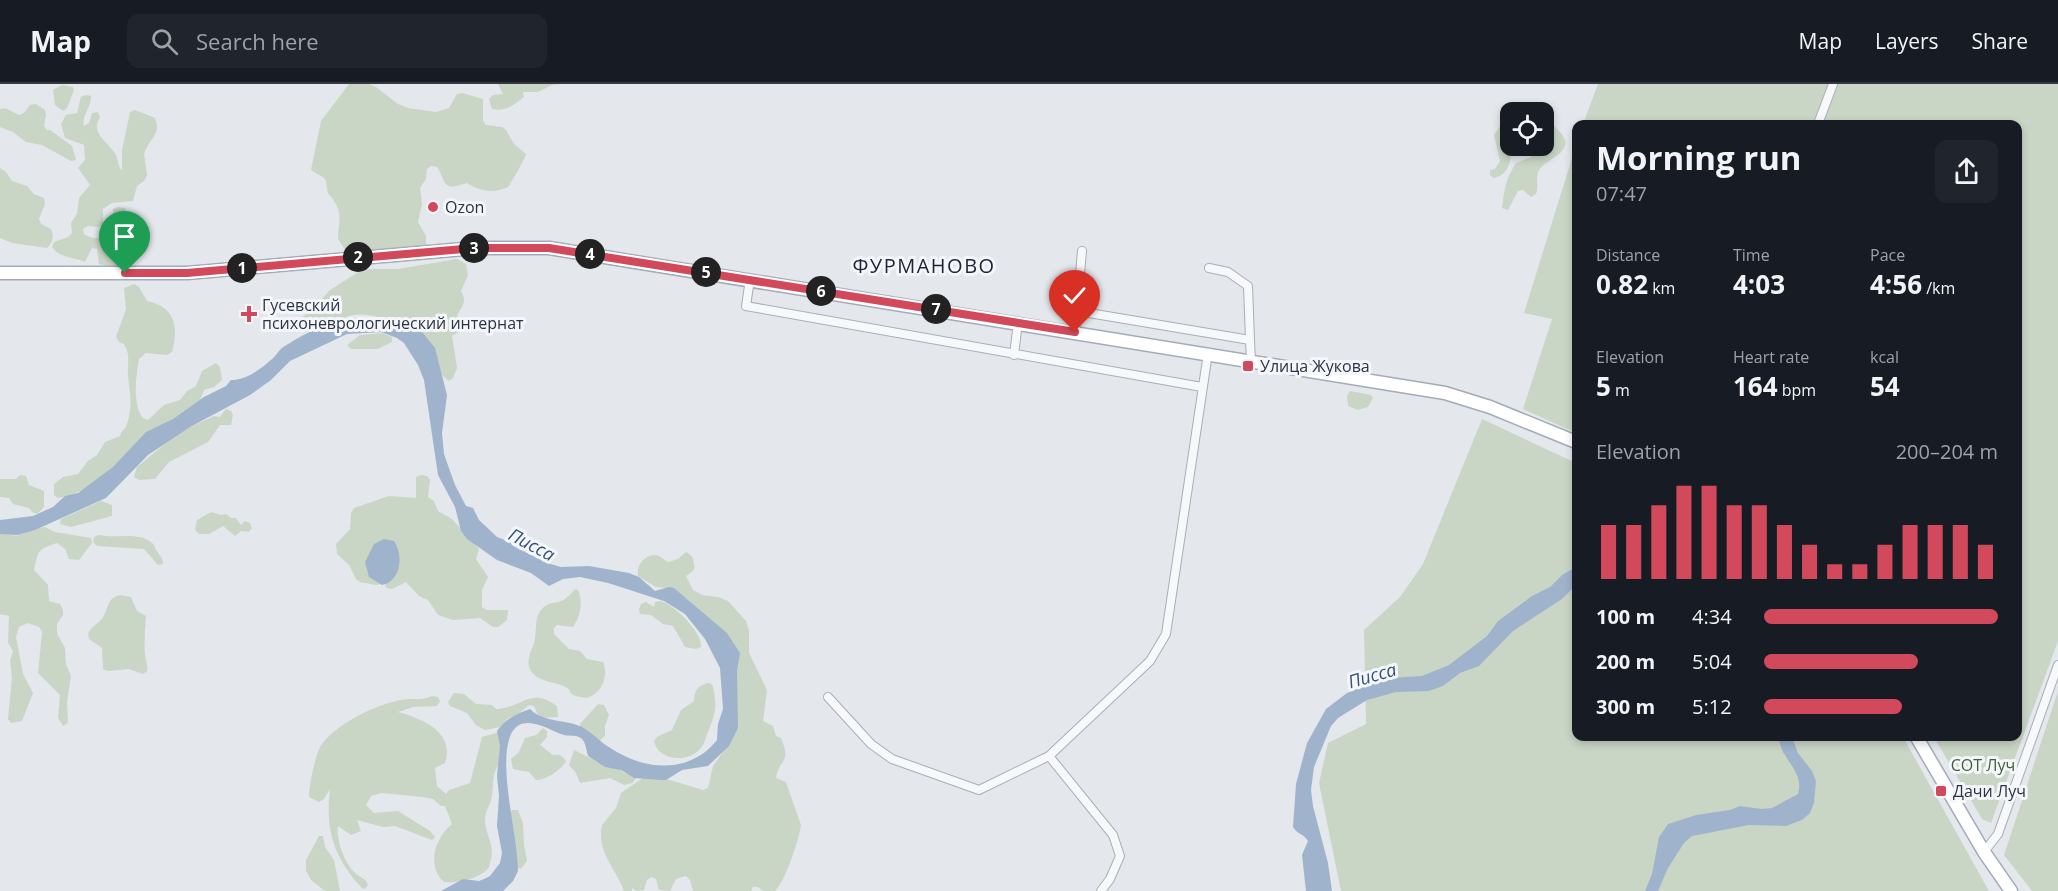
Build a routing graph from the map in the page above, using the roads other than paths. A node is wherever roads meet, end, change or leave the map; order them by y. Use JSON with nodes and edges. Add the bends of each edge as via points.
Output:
{"nodes":[{"id":1,"x":1833,"y":84,"type":"edge"},
{"id":2,"x":1820,"y":120,"type":"edge"},
{"id":3,"x":1082,"y":251,"type":"dead end"},
{"id":4,"x":1209,"y":268,"type":"dead end"},
{"id":5,"x":0,"y":273,"type":"edge"},
{"id":6,"x":750,"y":279,"type":"junction"},
{"id":7,"x":1077,"y":311,"type":"junction"},
{"id":8,"x":1018,"y":322,"type":"junction"},
{"id":9,"x":1075,"y":332,"type":"junction"},
{"id":10,"x":1250,"y":340,"type":"junction"},
{"id":11,"x":1208,"y":353,"type":"junction"},
{"id":12,"x":1014,"y":355,"type":"junction"},
{"id":13,"x":1251,"y":361,"type":"junction"},
{"id":14,"x":1202,"y":387,"type":"junction"},
{"id":15,"x":1572,"y":440,"type":"edge"},
{"id":16,"x":2058,"y":665,"type":"edge"},
{"id":17,"x":828,"y":698,"type":"dead end"},
{"id":18,"x":1919,"y":741,"type":"edge"},
{"id":19,"x":1049,"y":756,"type":"junction"},
{"id":20,"x":1984,"y":852,"type":"junction"},
{"id":21,"x":1101,"y":891,"type":"edge"},
{"id":22,"x":2011,"y":891,"type":"edge"}],
"edges":[{"from":1,"to":2,"type":"street"},
{"from":3,"to":7,"type":"street"},
{"from":4,"to":10,"type":"street","via":[[1228,272],[1248,285]]},
{"from":5,"to":6,"type":"main road","via":[[187,273],[502,246],[561,250]]},
{"from":6,"to":8,"type":"main road"},
{"from":6,"to":12,"type":"street","via":[[746,306]]},
{"from":7,"to":9,"type":"street"},
{"from":7,"to":10,"type":"street"},
{"from":8,"to":9,"type":"main road"},
{"from":8,"to":12,"type":"street"},
{"from":9,"to":11,"type":"main road"},
{"from":10,"to":13,"type":"street"},
{"from":11,"to":13,"type":"main road"},
{"from":11,"to":14,"type":"street"},
{"from":12,"to":14,"type":"street"},
{"from":13,"to":15,"type":"main road","via":[[1445,393],[1490,406]]},
{"from":14,"to":19,"type":"street","via":[[1166,634],[1150,661]]},
{"from":16,"to":20,"type":"street","via":[[1998,834]]},
{"from":17,"to":19,"type":"street","via":[[871,744],[892,759],[979,790]]},
{"from":18,"to":20,"type":"main road"},
{"from":19,"to":21,"type":"street","via":[[1113,835],[1120,856]]},
{"from":20,"to":22,"type":"main road"}]}
